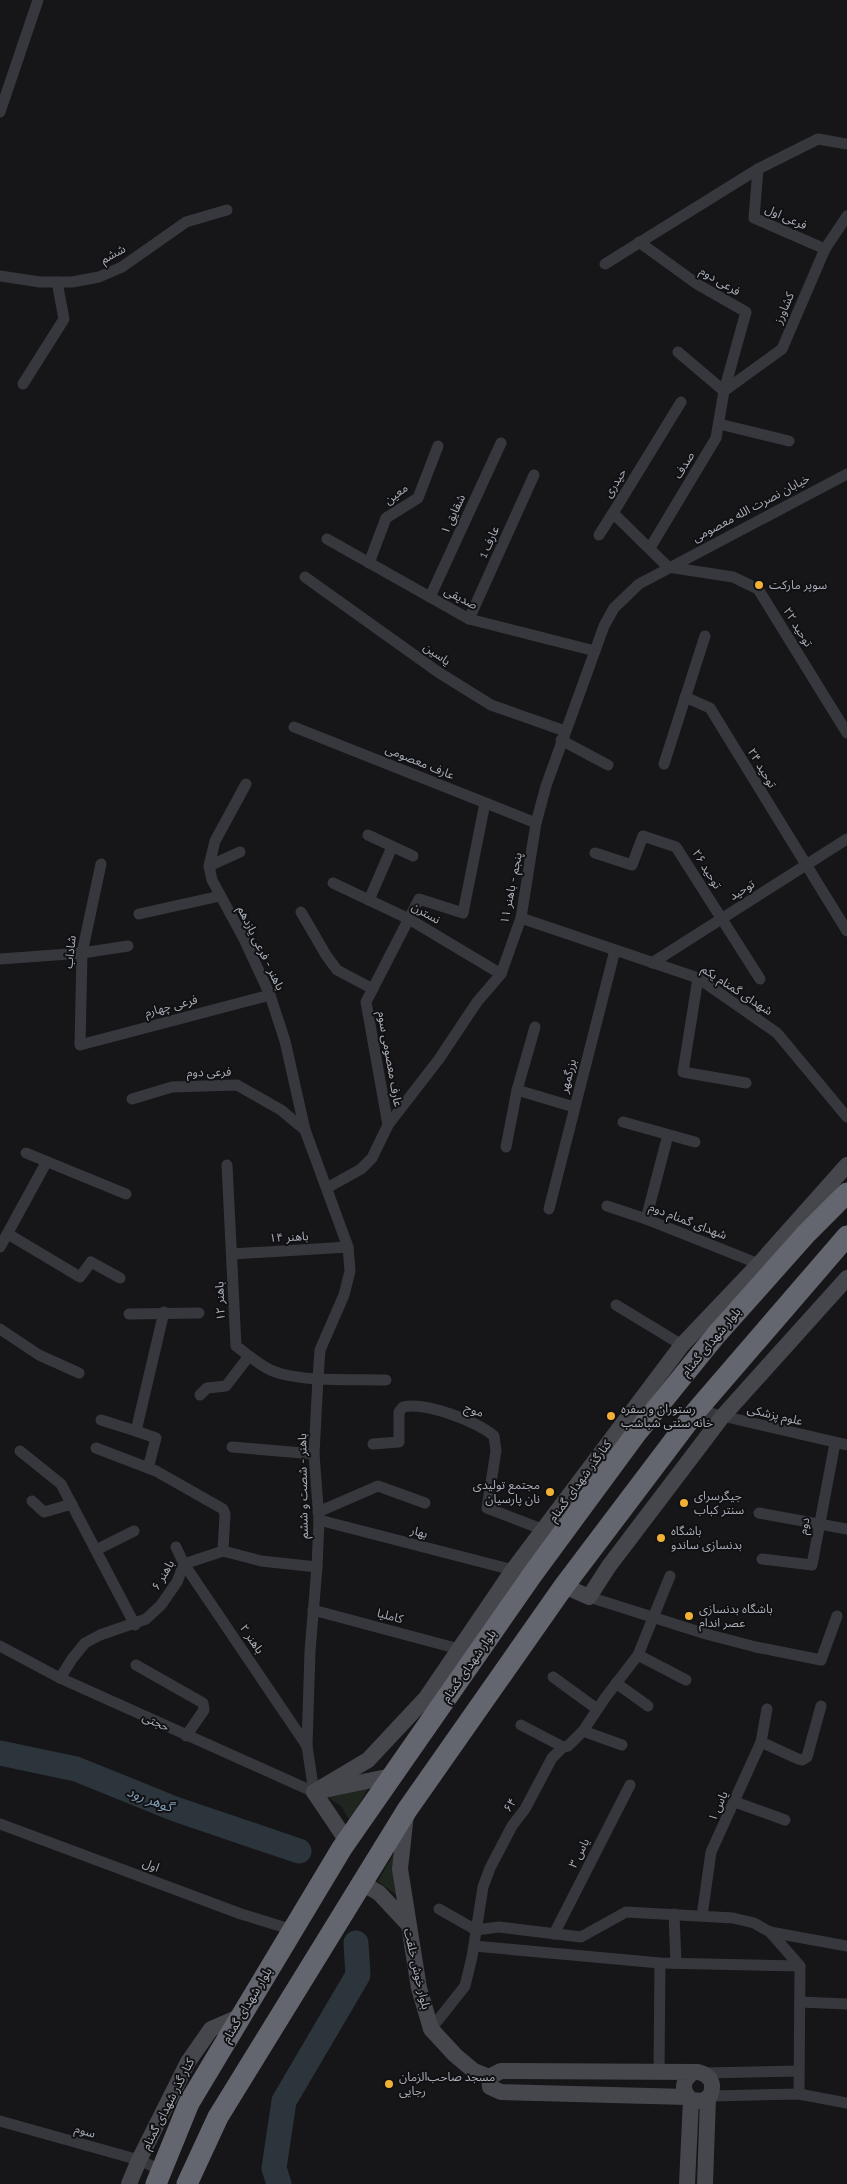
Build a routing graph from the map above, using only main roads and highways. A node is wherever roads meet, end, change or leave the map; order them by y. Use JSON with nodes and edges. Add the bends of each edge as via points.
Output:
{"nodes":[{"id":1,"x":844,"y":1197,"type":"edge"},
{"id":2,"x":847,"y":1236,"type":"edge"},
{"id":3,"x":158,"y":2177,"type":"edge"},
{"id":4,"x":187,"y":2184,"type":"edge"}],
"edges":[{"from":1,"to":3,"type":"highway","name":"بلوار شهدای گمنام","via":[[806,1234],[716,1335],[491,1619],[419,1738],[347,1841],[189,2103]]},
{"from":2,"to":4,"type":"highway","via":[[697,1410],[564,1586],[407,1810],[218,2118]]}]}
